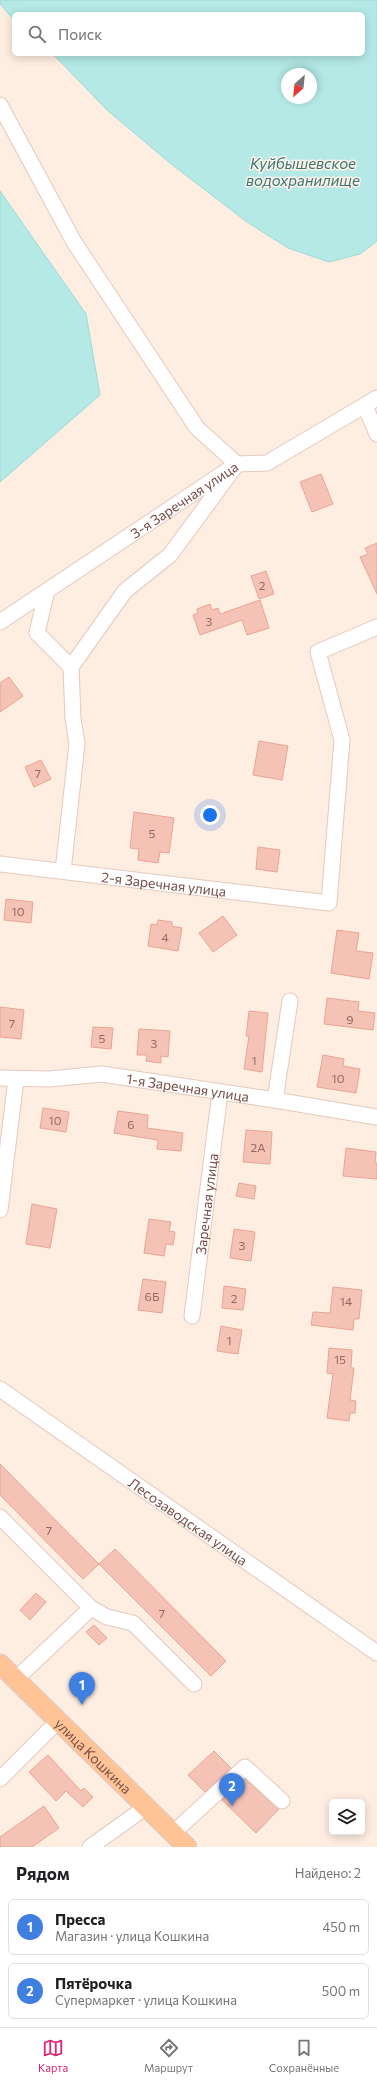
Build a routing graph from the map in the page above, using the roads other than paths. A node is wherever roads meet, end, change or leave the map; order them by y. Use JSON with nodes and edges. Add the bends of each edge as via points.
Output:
{"nodes":[{"id":1,"x":0,"y":105,"type":"edge"},
{"id":2,"x":371,"y":402,"type":"edge"},
{"id":3,"x":377,"y":434,"type":"edge"},
{"id":4,"x":237,"y":464,"type":"junction"},
{"id":5,"x":46,"y":594,"type":"junction"},
{"id":6,"x":0,"y":622,"type":"edge"},
{"id":7,"x":377,"y":627,"type":"edge"},
{"id":8,"x":71,"y":667,"type":"junction"},
{"id":9,"x":0,"y":864,"type":"edge"},
{"id":10,"x":63,"y":871,"type":"junction"},
{"id":11,"x":290,"y":1001,"type":"dead end"},
{"id":12,"x":0,"y":1078,"type":"edge"},
{"id":13,"x":16,"y":1079,"type":"junction"},
{"id":14,"x":220,"y":1092,"type":"junction"},
{"id":15,"x":275,"y":1100,"type":"junction"},
{"id":16,"x":377,"y":1117,"type":"edge"},
{"id":17,"x":0,"y":1210,"type":"edge"},
{"id":18,"x":192,"y":1316,"type":"dead end"},
{"id":19,"x":0,"y":1390,"type":"edge"},
{"id":20,"x":0,"y":1517,"type":"edge"},
{"id":21,"x":91,"y":1608,"type":"junction"},
{"id":22,"x":377,"y":1653,"type":"edge"},
{"id":23,"x":0,"y":1664,"type":"edge"},
{"id":24,"x":16,"y":1679,"type":"junction"},
{"id":25,"x":194,"y":1684,"type":"dead end"},
{"id":26,"x":58,"y":1721,"type":"junction"},
{"id":27,"x":0,"y":1779,"type":"edge"},
{"id":28,"x":282,"y":1801,"type":"dead end"},
{"id":29,"x":146,"y":1807,"type":"junction"},
{"id":30,"x":173,"y":1833,"type":"junction"},
{"id":31,"x":90,"y":1847,"type":"edge"},
{"id":32,"x":187,"y":1847,"type":"edge"}],
"edges":[{"from":1,"to":4,"type":"street","via":[[74,242],[197,428]]},
{"from":2,"to":3,"type":"street"},
{"from":2,"to":4,"type":"street","name":"3-я Заречная улица","via":[[267,463]]},
{"from":4,"to":5,"type":"street","name":"3-я Заречная улица"},
{"from":4,"to":8,"type":"street","via":[[170,554],[125,591]]},
{"from":5,"to":6,"type":"street","name":"3-я Заречная улица"},
{"from":5,"to":8,"type":"street","via":[[37,633]]},
{"from":7,"to":10,"type":"street","name":"2-я Заречная улица","via":[[318,652],[342,740],[328,902]]},
{"from":8,"to":10,"type":"street","via":[[77,744]]},
{"from":9,"to":10,"type":"street","name":"2-я Заречная улица"},
{"from":11,"to":15,"type":"street"},
{"from":12,"to":13,"type":"street","name":"1-я Заречная улица"},
{"from":13,"to":14,"type":"street","name":"1-я Заречная улица","via":[[102,1074]]},
{"from":13,"to":17,"type":"street"},
{"from":14,"to":15,"type":"street","name":"1-я Заречная улица"},
{"from":14,"to":18,"type":"street","name":"Заречная улица"},
{"from":15,"to":16,"type":"street","name":"1-я Заречная улица"},
{"from":19,"to":22,"type":"street","name":"Лесозаводская улица"},
{"from":20,"to":21,"type":"street"},
{"from":21,"to":24,"type":"street"},
{"from":21,"to":25,"type":"street","via":[[108,1617],[133,1623]]},
{"from":23,"to":24,"type":"main road","name":"улица Кошкина"},
{"from":24,"to":26,"type":"main road","name":"улица Кошкина"},
{"from":26,"to":27,"type":"street"},
{"from":26,"to":29,"type":"main road","name":"улица Кошкина"},
{"from":28,"to":30,"type":"street","via":[[245,1767]]},
{"from":29,"to":30,"type":"main road","name":"улица Кошкина"},
{"from":29,"to":31,"type":"street"},
{"from":30,"to":32,"type":"main road","name":"улица Кошкина"}]}
